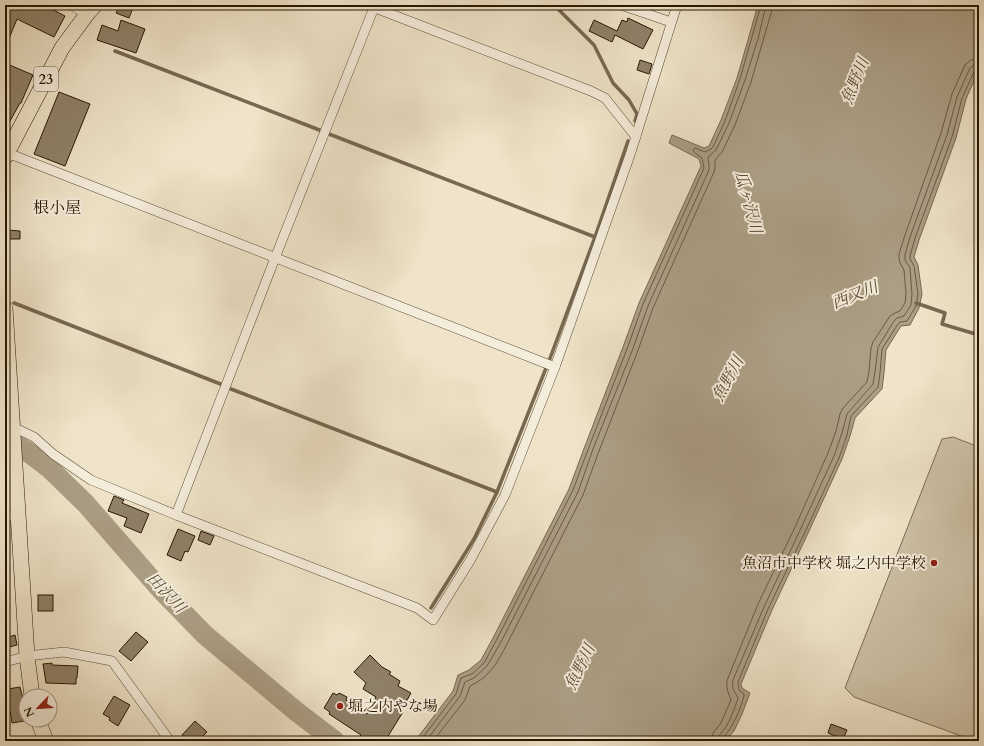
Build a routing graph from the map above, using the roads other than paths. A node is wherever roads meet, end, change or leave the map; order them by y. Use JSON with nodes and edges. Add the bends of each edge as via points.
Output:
{"nodes":[{"id":1,"x":71,"y":5,"type":"edge"},
{"id":2,"x":621,"y":5,"type":"edge"},
{"id":3,"x":676,"y":5,"type":"edge"},
{"id":4,"x":373,"y":6,"type":"edge"},
{"id":5,"x":91,"y":9,"type":"edge"},
{"id":6,"x":671,"y":22,"type":"junction"},
{"id":7,"x":636,"y":137,"type":"junction"},
{"id":8,"x":6,"y":154,"type":"edge"},
{"id":9,"x":275,"y":258,"type":"junction"},
{"id":10,"x":5,"y":308,"type":"edge"},
{"id":11,"x":555,"y":367,"type":"junction"},
{"id":12,"x":13,"y":430,"type":"junction"},
{"id":13,"x":176,"y":515,"type":"junction"},
{"id":14,"x":11,"y":516,"type":"edge"},
{"id":15,"x":27,"y":656,"type":"junction"},
{"id":16,"x":5,"y":662,"type":"edge"},
{"id":17,"x":31,"y":688,"type":"edge"},
{"id":18,"x":41,"y":728,"type":"edge"},
{"id":19,"x":46,"y":741,"type":"edge"},
{"id":20,"x":170,"y":741,"type":"edge"}],
"edges":[{"from":1,"to":5,"type":"street"},
{"from":2,"to":6,"type":"street"},
{"from":3,"to":6,"type":"street"},
{"from":4,"to":7,"type":"street","via":[[591,91],[605,98]]},
{"from":4,"to":9,"type":"street"},
{"from":5,"to":8,"type":"main road","number":"23","via":[[62,48]]},
{"from":6,"to":7,"type":"street"},
{"from":7,"to":11,"type":"street"},
{"from":8,"to":9,"type":"street"},
{"from":9,"to":11,"type":"street"},
{"from":9,"to":13,"type":"street"},
{"from":10,"to":12,"type":"main road"},
{"from":11,"to":13,"type":"street","via":[[505,495],[472,560],[433,620],[417,608]]},
{"from":12,"to":13,"type":"street","via":[[34,437],[53,454],[91,480]]},
{"from":12,"to":14,"type":"main road"},
{"from":14,"to":15,"type":"main road"},
{"from":15,"to":16,"type":"street"},
{"from":15,"to":17,"type":"main road"},
{"from":15,"to":20,"type":"street","via":[[64,652],[112,661]]},
{"from":18,"to":19,"type":"main road"}]}
